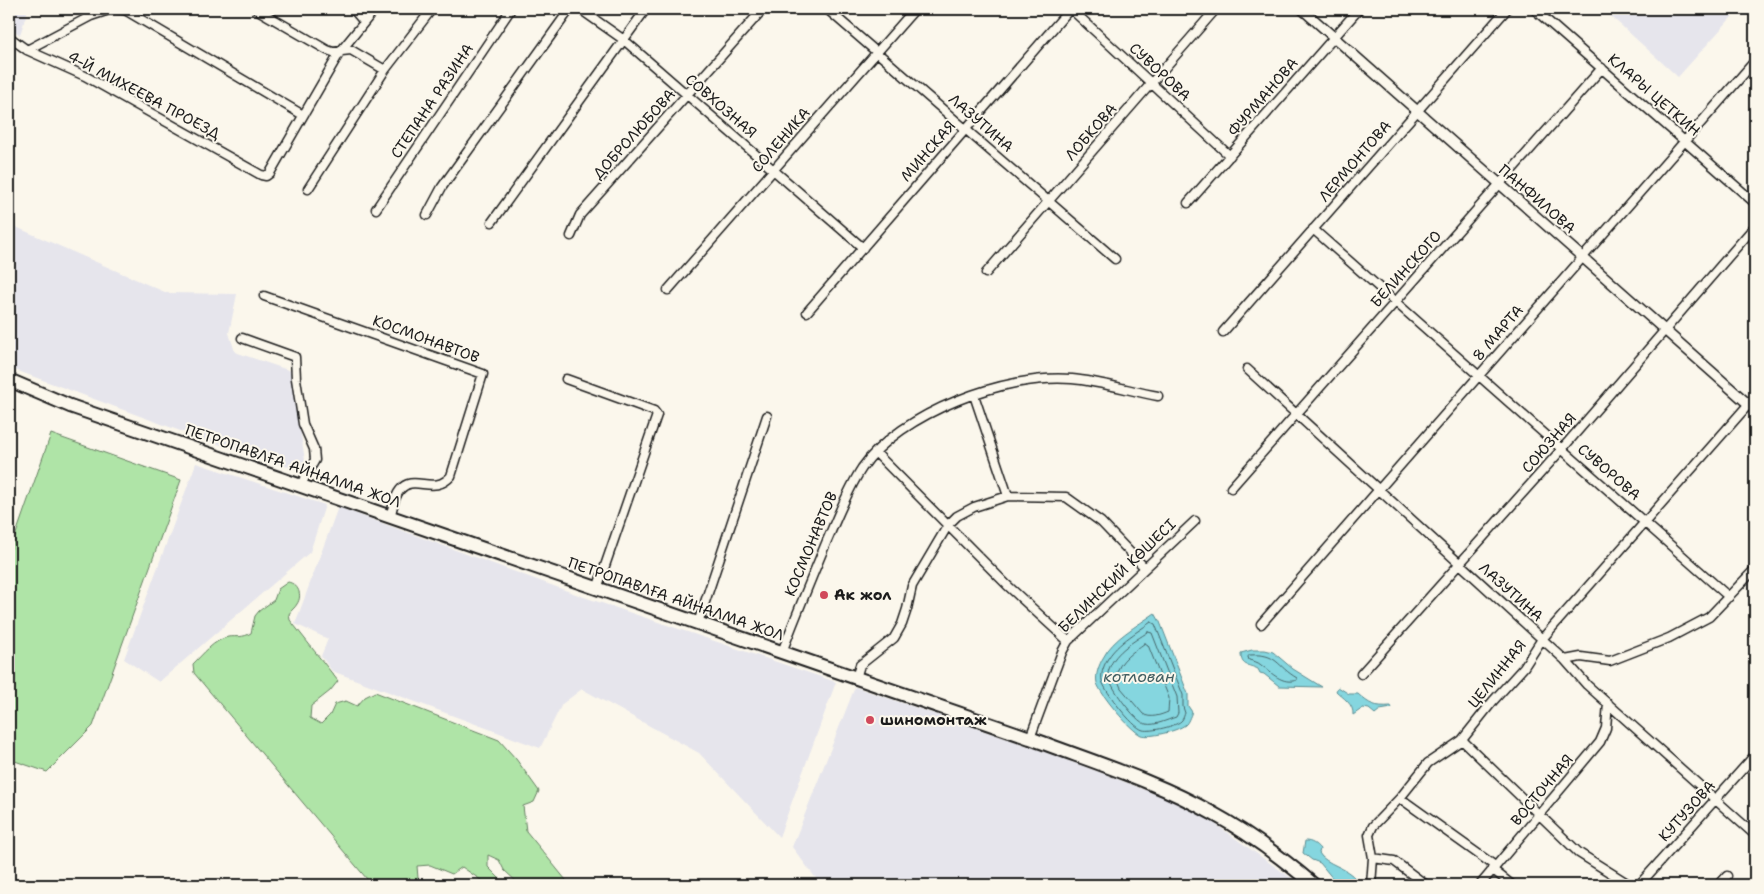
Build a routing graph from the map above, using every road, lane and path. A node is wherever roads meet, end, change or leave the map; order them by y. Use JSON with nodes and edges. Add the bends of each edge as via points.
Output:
{"nodes":[{"id":1,"x":112,"y":9,"type":"edge"},
{"id":2,"x":123,"y":9,"type":"edge"},
{"id":3,"x":256,"y":9,"type":"edge"},
{"id":4,"x":353,"y":9,"type":"edge"},
{"id":5,"x":375,"y":9,"type":"edge"},
{"id":6,"x":432,"y":9,"type":"edge"},
{"id":7,"x":510,"y":9,"type":"edge"},
{"id":8,"x":570,"y":9,"type":"edge"},
{"id":9,"x":580,"y":9,"type":"edge"},
{"id":10,"x":646,"y":9,"type":"edge"},
{"id":11,"x":763,"y":9,"type":"edge"},
{"id":12,"x":828,"y":9,"type":"edge"},
{"id":13,"x":915,"y":9,"type":"edge"},
{"id":14,"x":1070,"y":9,"type":"edge"},
{"id":15,"x":1216,"y":9,"type":"edge"},
{"id":16,"x":1302,"y":9,"type":"edge"},
{"id":17,"x":1359,"y":9,"type":"edge"},
{"id":18,"x":1507,"y":9,"type":"edge"},
{"id":19,"x":1534,"y":9,"type":"edge"},
{"id":20,"x":364,"y":22,"type":"junction"},
{"id":21,"x":9,"y":36,"type":"edge"},
{"id":22,"x":1334,"y":38,"type":"junction"},
{"id":23,"x":624,"y":40,"type":"junction"},
{"id":24,"x":27,"y":50,"type":"junction"},
{"id":25,"x":340,"y":52,"type":"junction"},
{"id":26,"x":877,"y":52,"type":"junction"},
{"id":27,"x":1755,"y":61,"type":"edge"},
{"id":28,"x":1602,"y":68,"type":"junction"},
{"id":29,"x":384,"y":70,"type":"junction"},
{"id":30,"x":1151,"y":83,"type":"junction"},
{"id":31,"x":687,"y":95,"type":"junction"},
{"id":32,"x":1417,"y":111,"type":"junction"},
{"id":33,"x":303,"y":115,"type":"junction"},
{"id":34,"x":966,"y":129,"type":"junction"},
{"id":35,"x":1685,"y":141,"type":"junction"},
{"id":36,"x":1230,"y":156,"type":"junction"},
{"id":37,"x":773,"y":170,"type":"junction"},
{"id":38,"x":1500,"y":184,"type":"junction"},
{"id":39,"x":308,"y":189,"type":"dead end"},
{"id":40,"x":1049,"y":201,"type":"junction"},
{"id":41,"x":1188,"y":203,"type":"dead end"},
{"id":42,"x":1755,"y":203,"type":"edge"},
{"id":43,"x":376,"y":209,"type":"dead end"},
{"id":44,"x":426,"y":215,"type":"dead end"},
{"id":45,"x":492,"y":222,"type":"dead end"},
{"id":46,"x":1755,"y":226,"type":"edge"},
{"id":47,"x":1314,"y":229,"type":"junction"},
{"id":48,"x":571,"y":236,"type":"dead end"},
{"id":49,"x":863,"y":248,"type":"junction"},
{"id":50,"x":1583,"y":257,"type":"junction"},
{"id":51,"x":1115,"y":259,"type":"dead end"},
{"id":52,"x":986,"y":273,"type":"dead end"},
{"id":53,"x":668,"y":290,"type":"dead end"},
{"id":54,"x":264,"y":296,"type":"dead end"},
{"id":55,"x":1396,"y":302,"type":"junction"},
{"id":56,"x":807,"y":312,"type":"dead end"},
{"id":57,"x":1665,"y":330,"type":"junction"},
{"id":58,"x":1224,"y":332,"type":"dead end"},
{"id":59,"x":242,"y":338,"type":"dead end"},
{"id":60,"x":1247,"y":369,"type":"dead end"},
{"id":61,"x":1479,"y":376,"type":"junction"},
{"id":62,"x":566,"y":379,"type":"dead end"},
{"id":63,"x":9,"y":380,"type":"edge"},
{"id":64,"x":974,"y":395,"type":"junction"},
{"id":65,"x":1158,"y":396,"type":"dead end"},
{"id":66,"x":1755,"y":397,"type":"edge"},
{"id":67,"x":1752,"y":407,"type":"edge"},
{"id":68,"x":1296,"y":414,"type":"junction"},
{"id":69,"x":767,"y":416,"type":"dead end"},
{"id":70,"x":1562,"y":449,"type":"junction"},
{"id":71,"x":876,"y":452,"type":"junction"},
{"id":72,"x":300,"y":486,"type":"junction"},
{"id":73,"x":1231,"y":488,"type":"dead end"},
{"id":74,"x":1379,"y":490,"type":"junction"},
{"id":75,"x":1008,"y":496,"type":"junction"},
{"id":76,"x":390,"y":517,"type":"junction"},
{"id":77,"x":1195,"y":521,"type":"dead end"},
{"id":78,"x":1645,"y":522,"type":"junction"},
{"id":79,"x":948,"y":525,"type":"junction"},
{"id":80,"x":1461,"y":564,"type":"junction"},
{"id":81,"x":1145,"y":568,"type":"junction"},
{"id":82,"x":1755,"y":569,"type":"edge"},
{"id":83,"x":597,"y":589,"type":"junction"},
{"id":84,"x":1729,"y":597,"type":"junction"},
{"id":85,"x":698,"y":623,"type":"junction"},
{"id":86,"x":1261,"y":624,"type":"dead end"},
{"id":87,"x":1542,"y":639,"type":"junction"},
{"id":88,"x":1068,"y":641,"type":"junction"},
{"id":89,"x":782,"y":652,"type":"junction"},
{"id":90,"x":1565,"y":660,"type":"junction"},
{"id":91,"x":1361,"y":674,"type":"dead end"},
{"id":92,"x":856,"y":678,"type":"junction"},
{"id":93,"x":1608,"y":704,"type":"junction"},
{"id":94,"x":1030,"y":738,"type":"junction"},
{"id":95,"x":1462,"y":740,"type":"junction"},
{"id":96,"x":1755,"y":755,"type":"edge"},
{"id":97,"x":1400,"y":798,"type":"junction"},
{"id":98,"x":1717,"y":799,"type":"junction"},
{"id":99,"x":1540,"y":815,"type":"junction"},
{"id":100,"x":1755,"y":835,"type":"edge"},
{"id":101,"x":1373,"y":858,"type":"junction"},
{"id":102,"x":1494,"y":868,"type":"junction"},
{"id":103,"x":1727,"y":876,"type":"dead end"},
{"id":104,"x":1314,"y":885,"type":"edge"},
{"id":105,"x":1371,"y":885,"type":"edge"},
{"id":106,"x":1426,"y":885,"type":"edge"},
{"id":107,"x":1480,"y":885,"type":"edge"},
{"id":108,"x":1512,"y":885,"type":"edge"},
{"id":109,"x":1630,"y":885,"type":"edge"},
{"id":110,"x":1639,"y":885,"type":"edge"},
{"id":111,"x":1719,"y":885,"type":"edge"}],
"edges":[{"from":1,"to":24,"type":"street","via":[[91,16]]},
{"from":2,"to":33,"type":"street"},
{"from":3,"to":25,"type":"street","via":[[327,50]]},
{"from":4,"to":20,"type":"street"},
{"from":5,"to":20,"type":"street"},
{"from":6,"to":29,"type":"street"},
{"from":7,"to":43,"type":"street","name":"СТЕПАНА РАЗИНА"},
{"from":8,"to":44,"type":"street","via":[[442,187]]},
{"from":9,"to":23,"type":"street","name":"СОВХОЗНАЯ"},
{"from":10,"to":23,"type":"street"},
{"from":11,"to":31,"type":"street","name":"ДОБРОЛЮБОВА"},
{"from":12,"to":26,"type":"street","name":"ЛАЗУТИНА"},
{"from":13,"to":26,"type":"street","name":"СОЛЕНИКА"},
{"from":14,"to":30,"type":"street","name":"СУВОРОВА"},
{"from":14,"to":34,"type":"street","name":"МИНСКАЯ"},
{"from":15,"to":30,"type":"street","name":"ЛОБКОВА"},
{"from":16,"to":22,"type":"street","name":"ПАНФИЛОВА"},
{"from":17,"to":22,"type":"street","name":"ФУРМАНОВА"},
{"from":18,"to":32,"type":"street","name":"ЛЕРМОНТОВА"},
{"from":19,"to":28,"type":"street","name":"КЛАРЫ ЦЕТКИН"},
{"from":20,"to":25,"type":"street"},
{"from":21,"to":24,"type":"street","name":"4-Й МИХЕЕВА ПРОЕЗД"},
{"from":22,"to":32,"type":"street","name":"ПАНФИЛОВА"},
{"from":22,"to":36,"type":"street","name":"ФУРМАНОВА"},
{"from":23,"to":31,"type":"street","name":"СОВХОЗНАЯ"},
{"from":23,"to":45,"type":"street"},
{"from":24,"to":33,"type":"street","name":"4-Й МИХЕЕВА ПРОЕЗД","via":[[85,76],[261,175],[270,173]]},
{"from":25,"to":29,"type":"street","via":[[351,50]]},
{"from":25,"to":33,"type":"street"},
{"from":26,"to":34,"type":"street","name":"ЛАЗУТИНА"},
{"from":26,"to":37,"type":"street","name":"СОЛЕНИКА"},
{"from":27,"to":35,"type":"street","name":"8 МАРТА"},
{"from":28,"to":35,"type":"street","name":"КЛАРЫ ЦЕТКИН"},
{"from":28,"to":38,"type":"street","name":"БЕЛИНСКОГО"},
{"from":29,"to":39,"type":"street"},
{"from":30,"to":36,"type":"street","name":"СУВОРОВА"},
{"from":30,"to":40,"type":"street","name":"ЛОБКОВА"},
{"from":31,"to":37,"type":"street","name":"СОВХОЗНАЯ"},
{"from":31,"to":48,"type":"street","name":"ДОБРОЛЮБОВА","via":[[580,215]]},
{"from":32,"to":38,"type":"street","name":"ПАНФИЛОВА"},
{"from":32,"to":47,"type":"street","name":"ЛЕРМОНТОВА"},
{"from":34,"to":40,"type":"street","name":"ЛАЗУТИНА"},
{"from":34,"to":49,"type":"street","name":"МИНСКАЯ"},
{"from":35,"to":42,"type":"street","name":"КЛАРЫ ЦЕТКИН"},
{"from":35,"to":50,"type":"street","name":"8 МАРТА"},
{"from":36,"to":41,"type":"street","name":"ФУРМАНОВА"},
{"from":37,"to":49,"type":"street","name":"СОВХОЗНАЯ"},
{"from":37,"to":53,"type":"street","name":"СОЛЕНИКА"},
{"from":38,"to":50,"type":"street","name":"ПАНФИЛОВА"},
{"from":38,"to":55,"type":"street","name":"БЕЛИНСКОГО"},
{"from":40,"to":51,"type":"street","name":"ЛАЗУТИНА"},
{"from":40,"to":52,"type":"street","name":"ЛОБКОВА"},
{"from":46,"to":57,"type":"street","name":"СОЮЗНАЯ"},
{"from":47,"to":55,"type":"street","name":"СУВОРОВА"},
{"from":47,"to":58,"type":"street","name":"ЛЕРМОНТОВА"},
{"from":49,"to":56,"type":"street","name":"МИНСКАЯ"},
{"from":50,"to":57,"type":"street","name":"ПАНФИЛОВА"},
{"from":50,"to":61,"type":"street","name":"8 МАРТА"},
{"from":54,"to":76,"type":"street","name":"КОСМОНАВТОВ","via":[[483,374],[451,476],[433,486],[406,484],[397,494]]},
{"from":55,"to":61,"type":"street","name":"СУВОРОВА"},
{"from":55,"to":68,"type":"street","name":"БЕЛИНСКОГО"},
{"from":57,"to":67,"type":"street","name":"ПАНФИЛОВА"},
{"from":57,"to":70,"type":"street","name":"СОЮЗНАЯ"},
{"from":59,"to":72,"type":"street","via":[[295,357],[303,424],[316,460]]},
{"from":60,"to":68,"type":"street","name":"ЛАЗУТИНА"},
{"from":61,"to":70,"type":"street","name":"СУВОРОВА"},
{"from":61,"to":74,"type":"street","name":"8 МАРТА"},
{"from":62,"to":83,"type":"street","via":[[654,411],[657,415]]},
{"from":63,"to":72,"type":"highway","name":"ПЕТРОПАВЛҒА АЙНАЛМА ЖОЛ","via":[[70,406]]},
{"from":64,"to":65,"type":"street","name":"КОСМОНАВТОВ","via":[[1004,385],[1072,379]]},
{"from":64,"to":71,"type":"street","name":"КОСМОНАВТОВ","via":[[916,420]]},
{"from":64,"to":75,"type":"street"},
{"from":66,"to":67,"type":"street","name":"ЦЕЛИННАЯ"},
{"from":67,"to":78,"type":"street","name":"ЦЕЛИННАЯ"},
{"from":68,"to":73,"type":"street","name":"БЕЛИНСКОГО"},
{"from":68,"to":74,"type":"street","name":"ЛАЗУТИНА"},
{"from":69,"to":85,"type":"street"},
{"from":70,"to":78,"type":"street","name":"СУВОРОВА"},
{"from":70,"to":80,"type":"street","name":"СОЮЗНАЯ"},
{"from":71,"to":79,"type":"street"},
{"from":71,"to":89,"type":"street","name":"КОСМОНАВТОВ","via":[[854,480]]},
{"from":72,"to":76,"type":"highway","name":"ПЕТРОПАВЛҒА АЙНАЛМА ЖОЛ"},
{"from":74,"to":80,"type":"street","name":"ЛАЗУТИНА"},
{"from":74,"to":86,"type":"street","name":"8 МАРТА"},
{"from":75,"to":79,"type":"street","via":[[965,511]]},
{"from":75,"to":81,"type":"street","via":[[1066,497],[1101,522]]},
{"from":76,"to":83,"type":"highway","name":"ПЕТРОПАВЛҒА АЙНАЛМА ЖОЛ"},
{"from":77,"to":81,"type":"street","name":"БЕЛИНСКИЙ КӨШЕСІ"},
{"from":78,"to":84,"type":"street","name":"СУВОРОВА"},
{"from":78,"to":87,"type":"street","name":"ЦЕЛИННАЯ"},
{"from":79,"to":88,"type":"street"},
{"from":79,"to":92,"type":"street","via":[[912,586],[902,624],[894,638],[860,665]]},
{"from":80,"to":87,"type":"street","name":"ЛАЗУТИНА"},
{"from":80,"to":91,"type":"street","name":"СОЮЗНАЯ"},
{"from":81,"to":88,"type":"street","name":"БЕЛИНСКИЙ КӨШЕСІ"},
{"from":82,"to":84,"type":"street"},
{"from":83,"to":85,"type":"highway","name":"ПЕТРОПАВЛҒА АЙНАЛМА ЖОЛ"},
{"from":84,"to":90,"type":"street","via":[[1709,617],[1669,638],[1610,660],[1581,657]]},
{"from":85,"to":89,"type":"highway","name":"ПЕТРОПАВЛҒА АЙНАЛМА ЖОЛ"},
{"from":87,"to":90,"type":"street","name":"ЛАЗУТИНА"},
{"from":87,"to":95,"type":"street","name":"ЦЕЛИННАЯ","via":[[1524,667]]},
{"from":88,"to":94,"type":"street","name":"БЕЛИНСКИЙ КӨШЕСІ"},
{"from":89,"to":92,"type":"highway","name":"ПЕТРОПАВЛҒА АЙНАЛМА ЖОЛ"},
{"from":90,"to":93,"type":"street","name":"ЛАЗУТИНА"},
{"from":92,"to":94,"type":"highway","name":"ПЕТРОПАВЛҒА АЙНАЛМА ЖОЛ"},
{"from":93,"to":98,"type":"street","name":"ЛАЗУТИНА"},
{"from":93,"to":99,"type":"street","name":"ВОСТОЧНАЯ","via":[[1606,728],[1600,742]]},
{"from":94,"to":104,"type":"highway","name":"ПЕТРОПАВЛҒА АЙНАЛМА ЖОЛ","via":[[1159,787],[1211,812],[1249,835]]},
{"from":95,"to":97,"type":"street","name":"ЦЕЛИННАЯ","via":[[1428,763]]},
{"from":95,"to":99,"type":"street"},
{"from":96,"to":98,"type":"street","name":"КУТУЗОВА"},
{"from":97,"to":101,"type":"street","name":"ЦЕЛИННАЯ","via":[[1370,831]]},
{"from":97,"to":102,"type":"street"},
{"from":98,"to":100,"type":"street","name":"ЛАЗУТИНА"},
{"from":98,"to":110,"type":"street","name":"КУТУЗОВА"},
{"from":99,"to":102,"type":"street","name":"ВОСТОЧНАЯ"},
{"from":99,"to":109,"type":"street","via":[[1579,853]]},
{"from":101,"to":105,"type":"street","name":"ЦЕЛИННАЯ"},
{"from":101,"to":106,"type":"street","via":[[1394,861]]},
{"from":102,"to":107,"type":"street","name":"ВОСТОЧНАЯ"},
{"from":102,"to":108,"type":"street"},
{"from":103,"to":111,"type":"street"}]}
